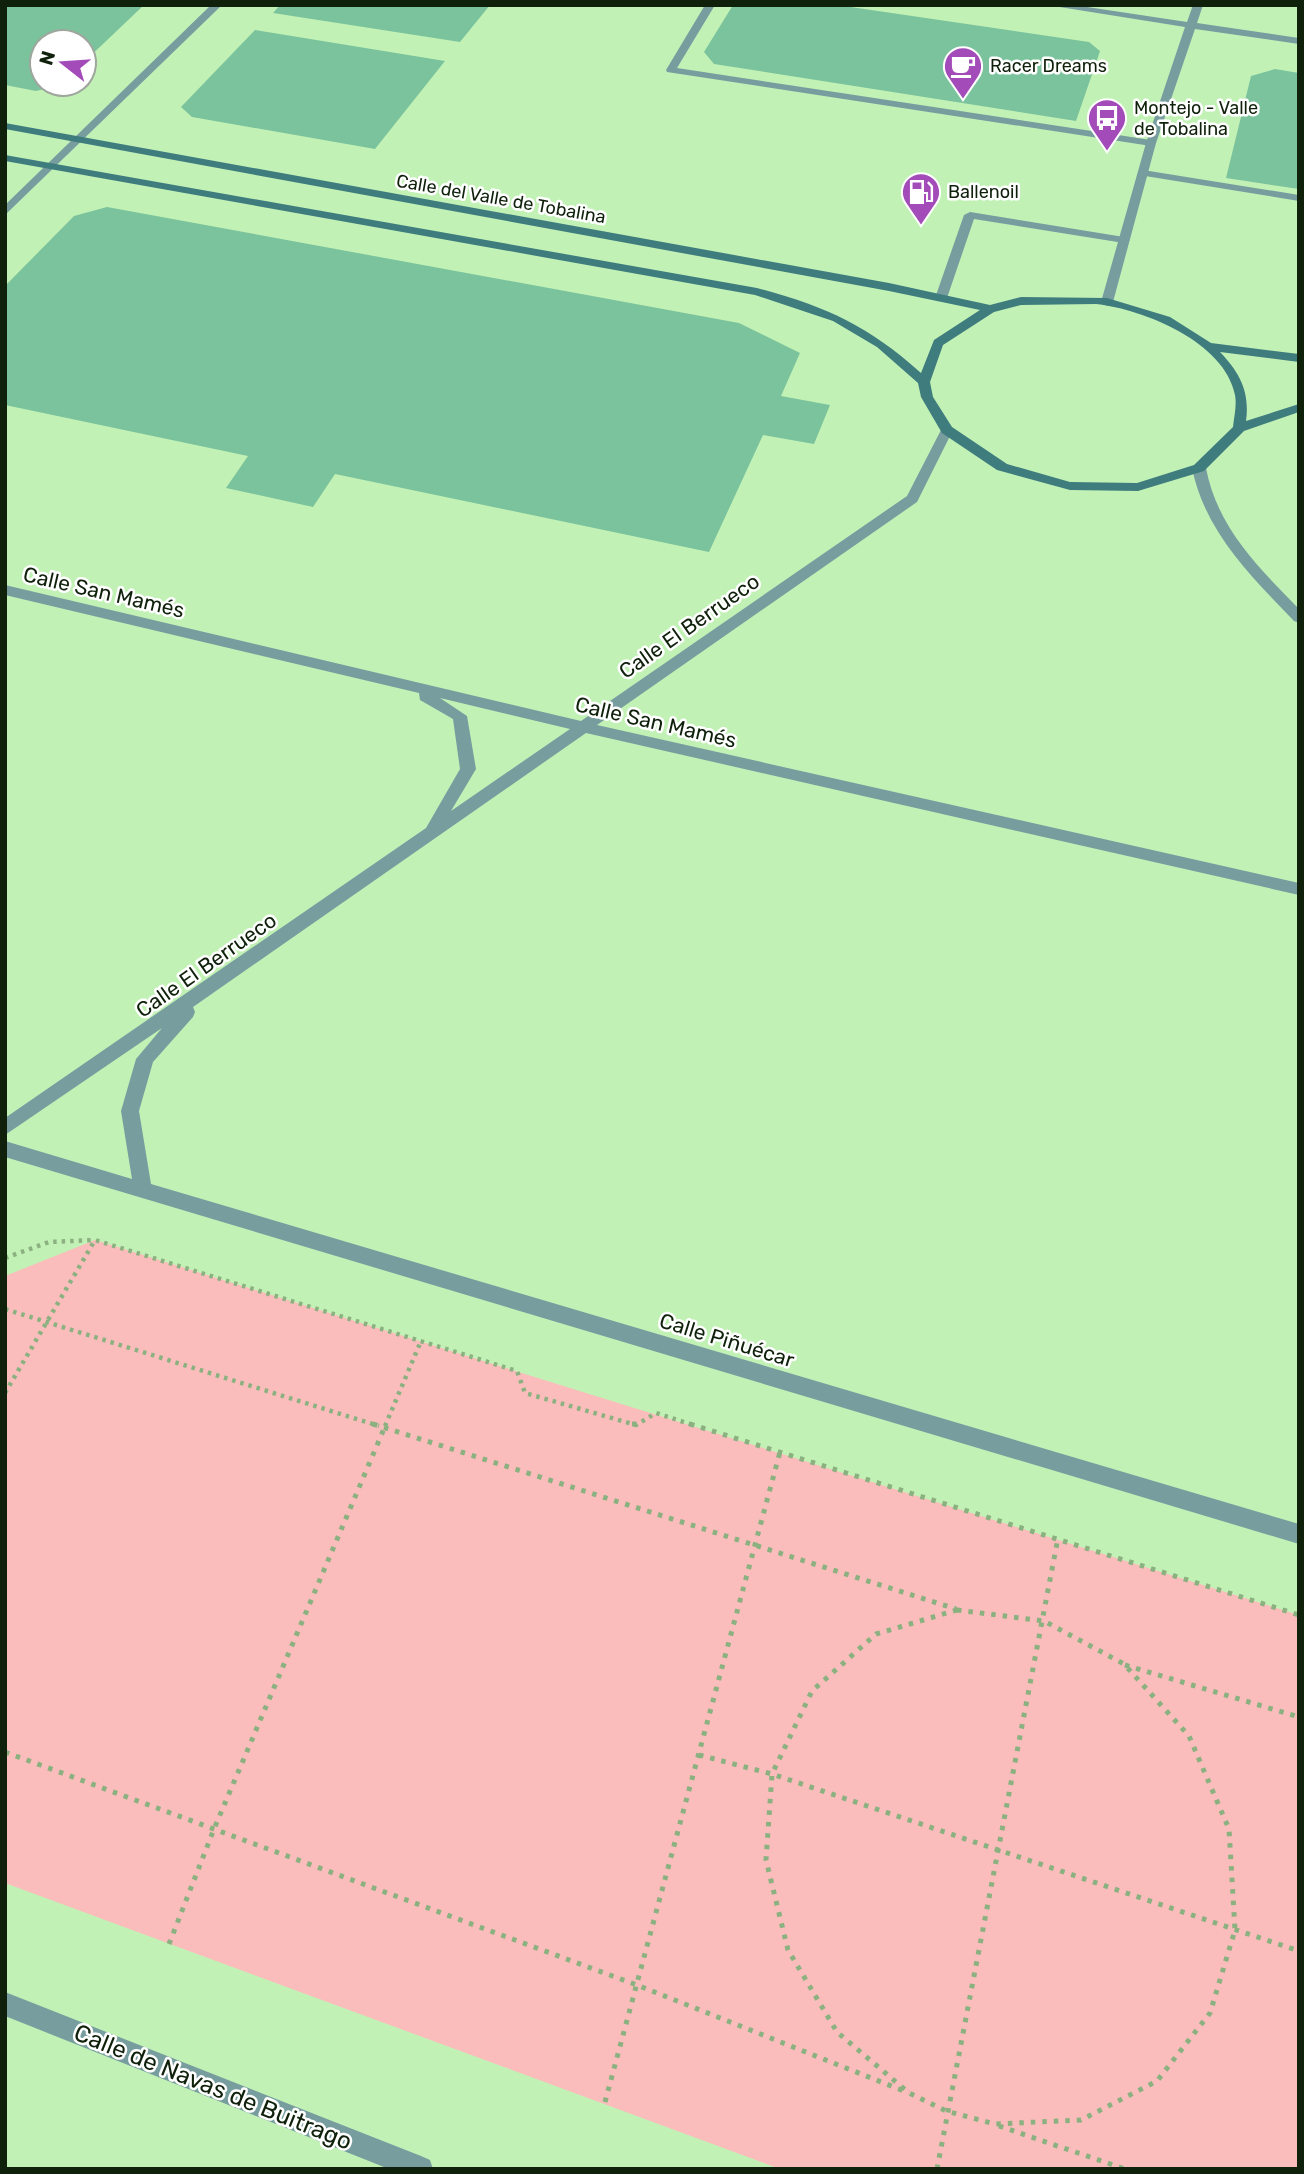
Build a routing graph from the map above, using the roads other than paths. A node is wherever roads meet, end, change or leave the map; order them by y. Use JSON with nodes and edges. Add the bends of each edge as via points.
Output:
{"nodes":[{"id":1,"x":218,"y":5,"type":"edge"},
{"id":2,"x":710,"y":5,"type":"edge"},
{"id":3,"x":1052,"y":5,"type":"edge"},
{"id":4,"x":1198,"y":5,"type":"edge"},
{"id":5,"x":1192,"y":25,"type":"junction"},
{"id":6,"x":1299,"y":41,"type":"edge"},
{"id":7,"x":5,"y":126,"type":"edge"},
{"id":8,"x":82,"y":141,"type":"junction"},
{"id":9,"x":1151,"y":143,"type":"junction"},
{"id":10,"x":5,"y":158,"type":"edge"},
{"id":11,"x":51,"y":166,"type":"junction"},
{"id":12,"x":1143,"y":173,"type":"junction"},
{"id":13,"x":1299,"y":198,"type":"edge"},
{"id":14,"x":5,"y":212,"type":"edge"},
{"id":15,"x":1124,"y":240,"type":"junction"},
{"id":16,"x":941,"y":298,"type":"junction"},
{"id":17,"x":1107,"y":302,"type":"junction"},
{"id":18,"x":990,"y":309,"type":"junction"},
{"id":19,"x":1211,"y":347,"type":"junction"},
{"id":20,"x":1299,"y":358,"type":"edge"},
{"id":21,"x":924,"y":383,"type":"junction"},
{"id":22,"x":1299,"y":408,"type":"edge"},
{"id":23,"x":1239,"y":428,"type":"junction"},
{"id":24,"x":947,"y":430,"type":"junction"},
{"id":25,"x":1199,"y":468,"type":"junction"},
{"id":26,"x":5,"y":590,"type":"edge"},
{"id":27,"x":1299,"y":618,"type":"edge"},
{"id":28,"x":407,"y":685,"type":"junction"},
{"id":29,"x":580,"y":726,"type":"junction"},
{"id":30,"x":429,"y":834,"type":"junction"},
{"id":31,"x":1299,"y":889,"type":"edge"},
{"id":32,"x":206,"y":991,"type":"junction"},
{"id":33,"x":5,"y":1128,"type":"edge"},
{"id":34,"x":5,"y":1149,"type":"edge"},
{"id":35,"x":143,"y":1190,"type":"junction"},
{"id":36,"x":1299,"y":1534,"type":"edge"},
{"id":37,"x":5,"y":2004,"type":"edge"},
{"id":38,"x":421,"y":2169,"type":"edge"}],
"edges":[{"from":1,"to":8,"type":"street"},
{"from":2,"to":9,"type":"street","via":[[671,70]]},
{"from":3,"to":5,"type":"street"},
{"from":4,"to":5,"type":"street"},
{"from":5,"to":6,"type":"street"},
{"from":5,"to":9,"type":"street"},
{"from":7,"to":8,"type":"main road","name":"Calle del Valle de Tobalina"},
{"from":8,"to":11,"type":"street"},
{"from":8,"to":16,"type":"main road","name":"Calle del Valle de Tobalina"},
{"from":9,"to":12,"type":"street"},
{"from":10,"to":11,"type":"main road"},
{"from":11,"to":14,"type":"street"},
{"from":11,"to":21,"type":"main road","via":[[757,292],[837,318],[881,344]]},
{"from":12,"to":13,"type":"street"},
{"from":12,"to":15,"type":"street"},
{"from":15,"to":16,"type":"street","via":[[970,215]]},
{"from":15,"to":17,"type":"street"},
{"from":16,"to":18,"type":"main road","name":"Calle del Valle de Tobalina"},
{"from":17,"to":18,"type":"main road","via":[[1021,302]]},
{"from":17,"to":19,"type":"main road","via":[[1152,314]]},
{"from":18,"to":21,"type":"main road","via":[[938,343]]},
{"from":19,"to":20,"type":"main road"},
{"from":19,"to":23,"type":"main road","via":[[1241,392]]},
{"from":21,"to":24,"type":"main road"},
{"from":22,"to":23,"type":"main road"},
{"from":23,"to":25,"type":"main road"},
{"from":24,"to":25,"type":"main road","via":[[1002,467],[1070,486],[1138,487]]},
{"from":24,"to":29,"type":"street","name":"Calle El Berrueco","via":[[912,499]]},
{"from":25,"to":27,"type":"street","via":[[1201,492],[1243,558]]},
{"from":26,"to":28,"type":"street","name":"Calle San Mamés"},
{"from":28,"to":29,"type":"street","name":"Calle San Mamés"},
{"from":28,"to":30,"type":"street","name":"Calle El Berrueco","via":[[460,716],[468,769]]},
{"from":29,"to":30,"type":"street","name":"Calle El Berrueco"},
{"from":29,"to":31,"type":"street","name":"Calle San Mamés"},
{"from":30,"to":32,"type":"street","name":"Calle El Berrueco"},
{"from":32,"to":33,"type":"street","name":"Calle El Berrueco"},
{"from":32,"to":35,"type":"street","via":[[145,1059],[130,1111]]},
{"from":34,"to":35,"type":"street","name":"Calle Piñuécar"},
{"from":35,"to":36,"type":"street","name":"Calle Piñuécar"},
{"from":37,"to":38,"type":"street","name":"Calle de Navas de Buitrago"}]}
